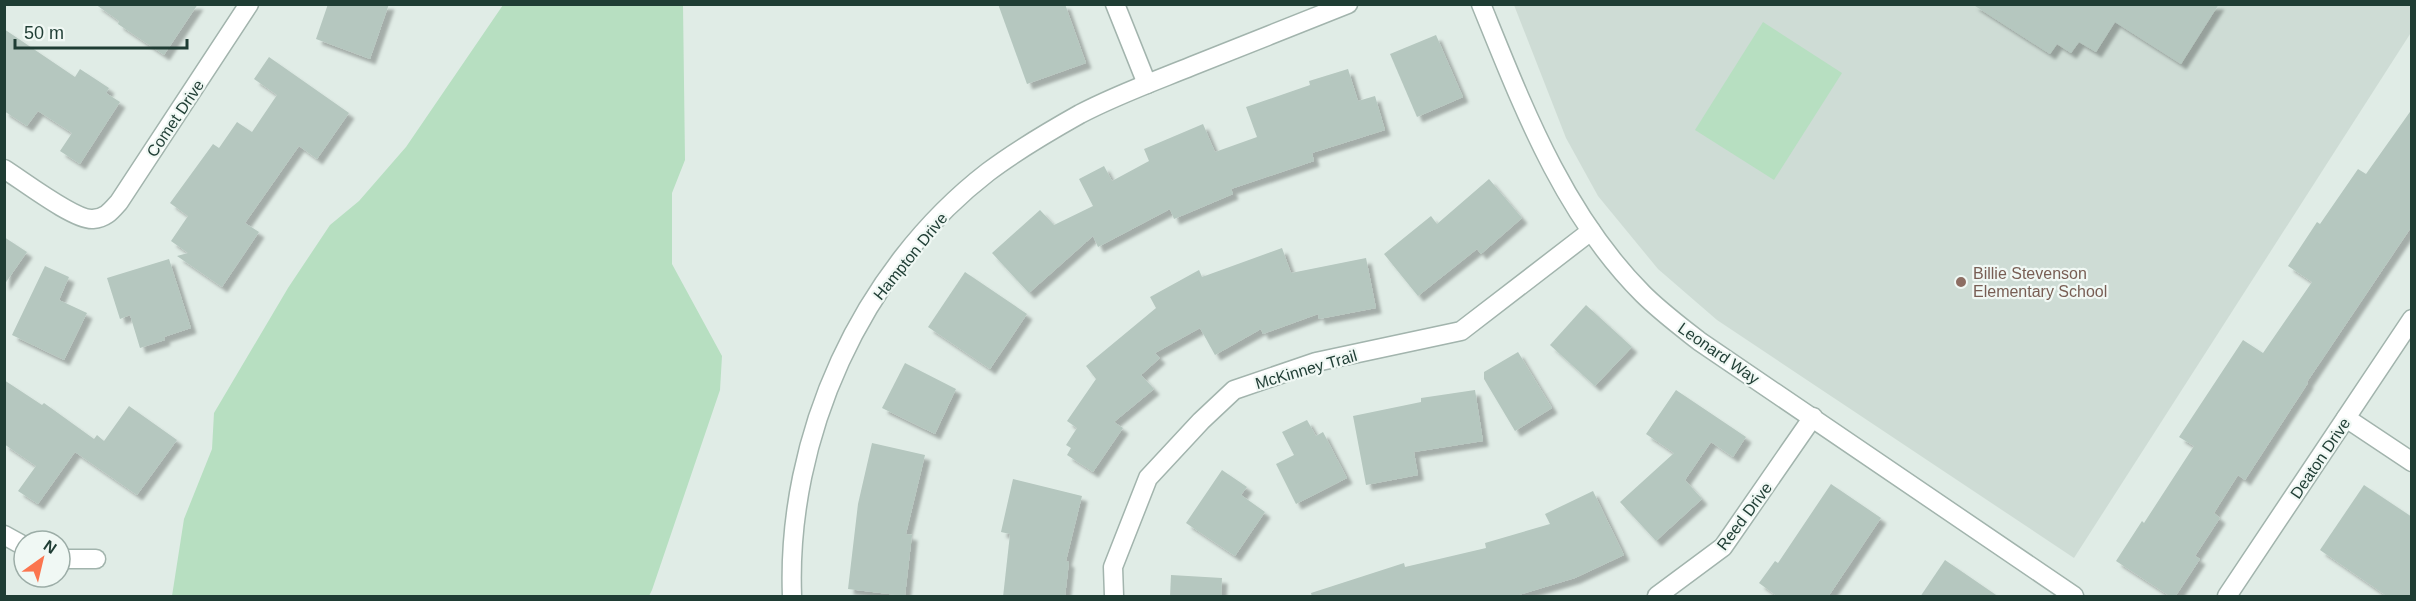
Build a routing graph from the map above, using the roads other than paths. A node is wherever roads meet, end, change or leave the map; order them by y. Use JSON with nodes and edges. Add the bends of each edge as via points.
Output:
{"nodes":[{"id":1,"x":249,"y":4,"type":"edge"},
{"id":2,"x":1115,"y":4,"type":"edge"},
{"id":3,"x":1348,"y":4,"type":"edge"},
{"id":4,"x":1481,"y":4,"type":"edge"},
{"id":5,"x":1148,"y":84,"type":"junction"},
{"id":6,"x":4,"y":169,"type":"edge"},
{"id":7,"x":1591,"y":231,"type":"junction"},
{"id":8,"x":2412,"y":319,"type":"edge"},
{"id":9,"x":1813,"y":417,"type":"junction"},
{"id":10,"x":2346,"y":418,"type":"junction"},
{"id":11,"x":2412,"y":462,"type":"edge"},
{"id":12,"x":72,"y":559,"type":"edge"},
{"id":13,"x":96,"y":559,"type":"dead end"},
{"id":14,"x":2051,"y":581,"type":"junction"},
{"id":15,"x":792,"y":597,"type":"edge"},
{"id":16,"x":1114,"y":597,"type":"edge"},
{"id":17,"x":1657,"y":597,"type":"edge"},
{"id":18,"x":2041,"y":597,"type":"edge"},
{"id":19,"x":2074,"y":597,"type":"edge"},
{"id":20,"x":2227,"y":597,"type":"edge"}],
"edges":[{"from":1,"to":6,"type":"street","name":"Comet Drive","via":[[106,216],[91,220],[71,213]]},
{"from":2,"to":5,"type":"street"},
{"from":3,"to":5,"type":"street","name":"Hampton Drive"},
{"from":4,"to":7,"type":"street","name":"Leonard Way","via":[[1541,147]]},
{"from":5,"to":15,"type":"street","name":"Hampton Drive","via":[[1075,117],[987,173],[926,231],[874,299],[837,368],[810,445],[794,532]]},
{"from":7,"to":9,"type":"street","name":"Leonard Way","via":[[1642,294],[1671,320]]},
{"from":7,"to":16,"type":"street","name":"McKinney Trail","via":[[1461,331],[1316,362],[1234,390],[1148,478],[1113,567]]},
{"from":8,"to":10,"type":"street","name":"Deaton Drive"},
{"from":9,"to":14,"type":"street","name":"Leonard Way"},
{"from":9,"to":17,"type":"street","name":"Reed Drive","via":[[1724,547]]},
{"from":10,"to":11,"type":"street"},
{"from":10,"to":20,"type":"street","name":"Deaton Drive"},
{"from":12,"to":13,"type":"street"},
{"from":14,"to":18,"type":"street"},
{"from":14,"to":19,"type":"street","name":"Leonard Way"}]}
